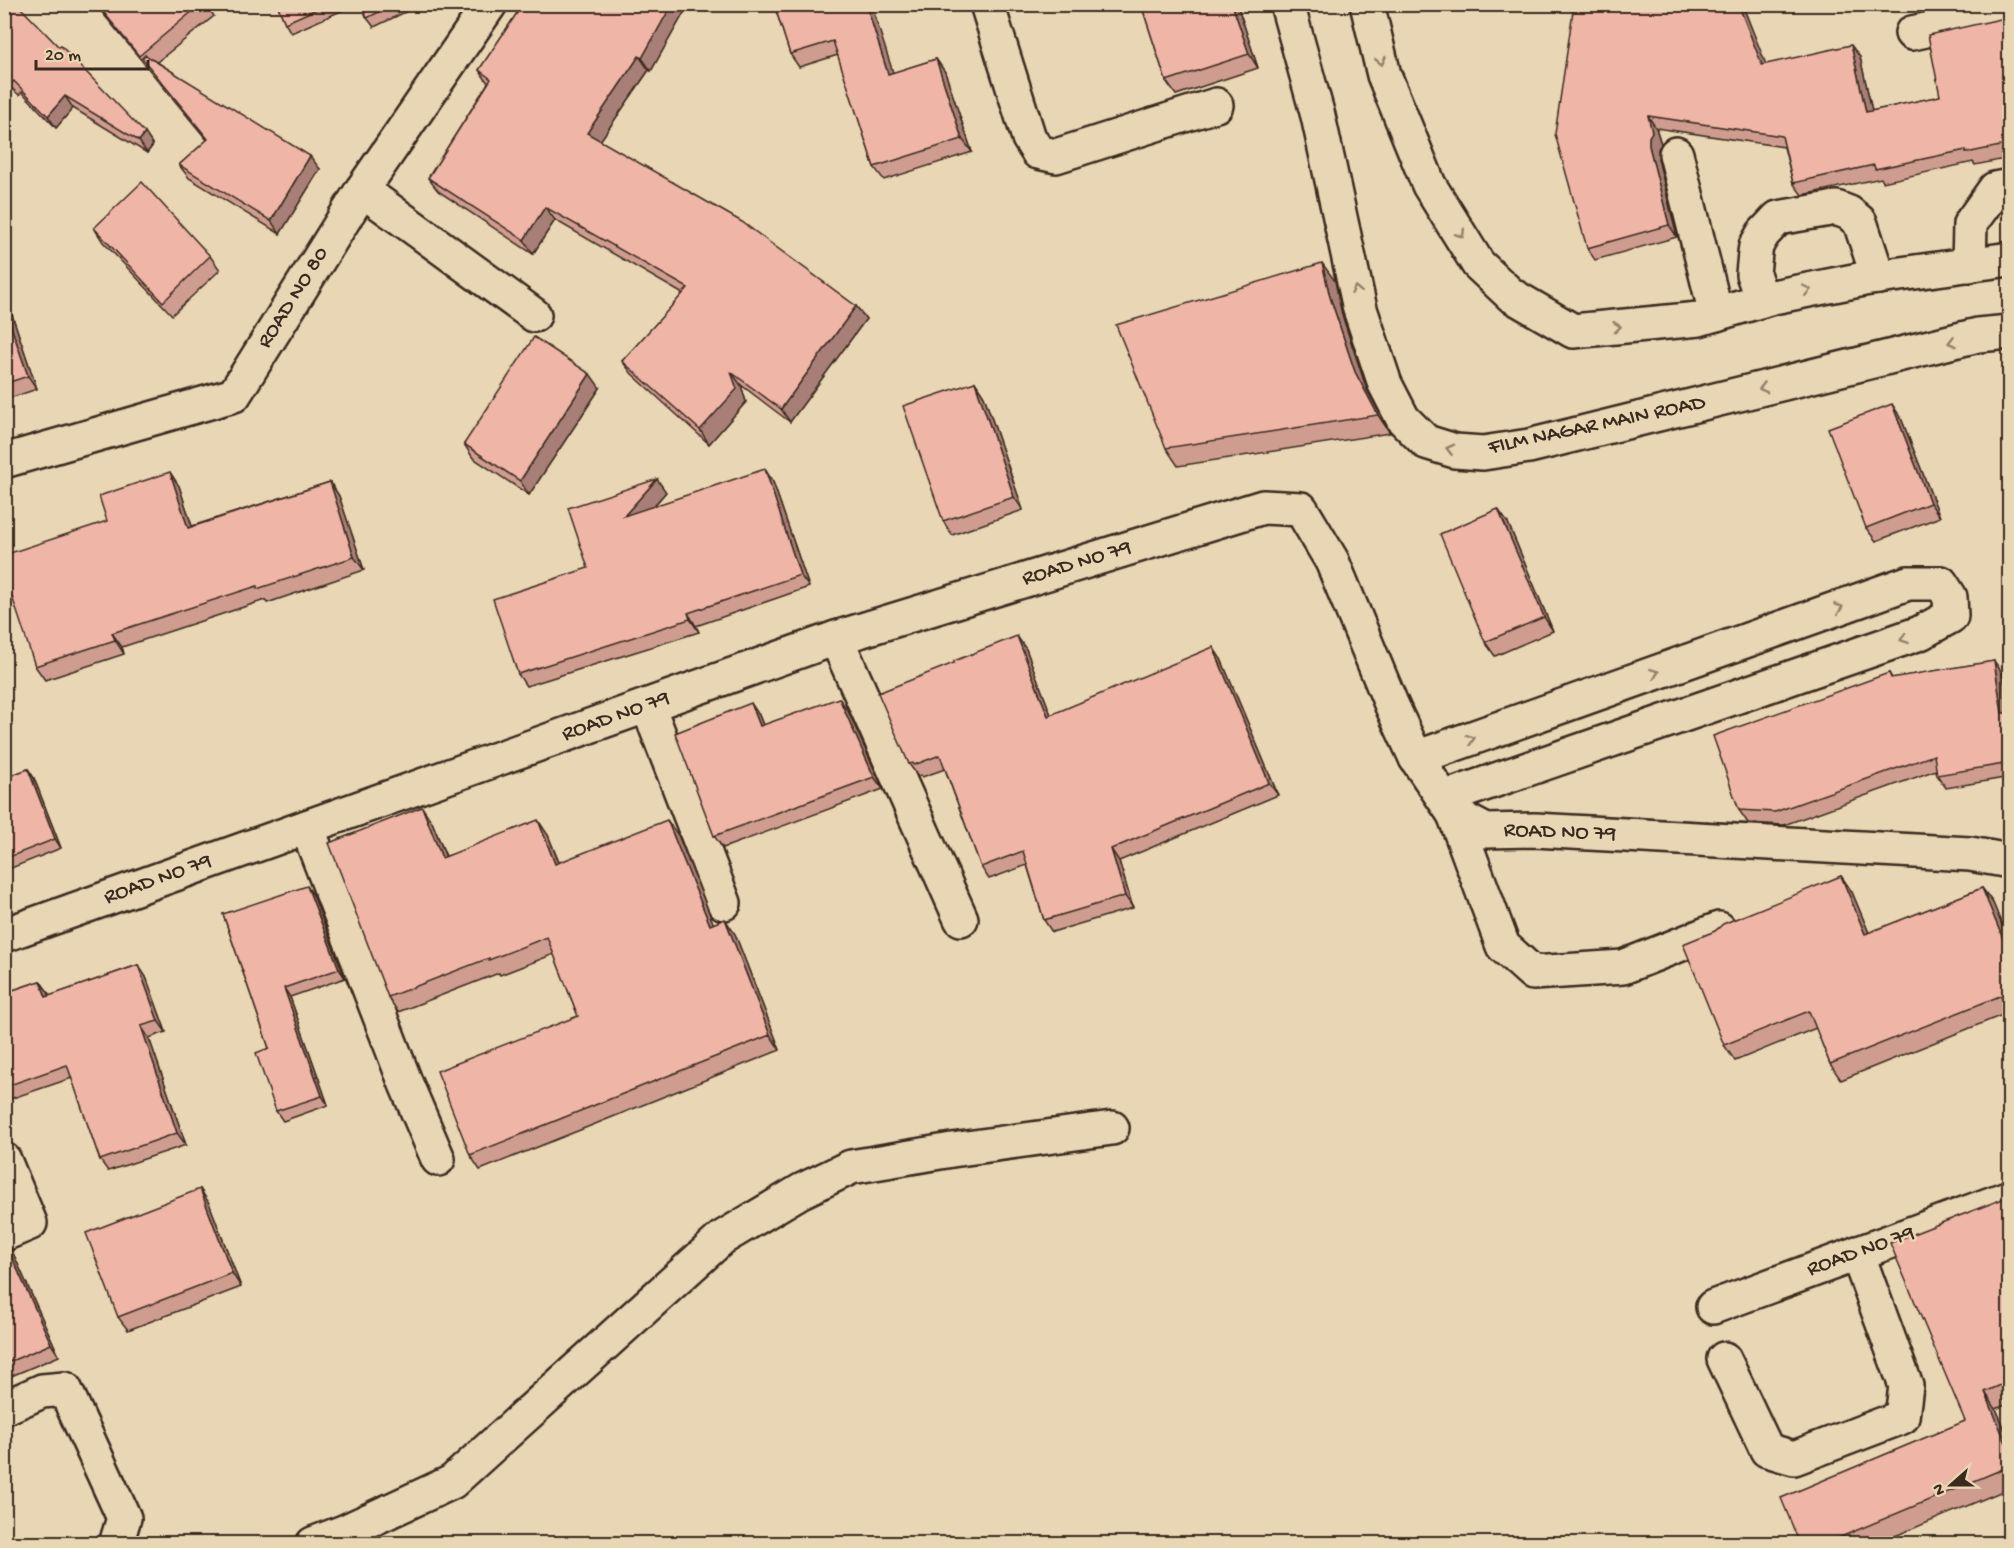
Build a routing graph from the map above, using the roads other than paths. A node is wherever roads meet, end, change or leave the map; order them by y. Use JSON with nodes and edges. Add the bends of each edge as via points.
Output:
{"nodes":[{"id":1,"x":490,"y":4,"type":"edge"},
{"id":2,"x":987,"y":4,"type":"edge"},
{"id":3,"x":1287,"y":4,"type":"edge"},
{"id":4,"x":1367,"y":4,"type":"edge"},
{"id":5,"x":2010,"y":12,"type":"edge"},
{"id":6,"x":1912,"y":33,"type":"dead end"},
{"id":7,"x":1216,"y":105,"type":"dead end"},
{"id":8,"x":1676,"y":154,"type":"dead end"},
{"id":9,"x":2010,"y":186,"type":"edge"},
{"id":10,"x":362,"y":190,"type":"junction"},
{"id":11,"x":2010,"y":259,"type":"edge"},
{"id":12,"x":1969,"y":265,"type":"junction"},
{"id":13,"x":1878,"y":277,"type":"junction"},
{"id":14,"x":1762,"y":300,"type":"junction"},
{"id":15,"x":1716,"y":314,"type":"junction"},
{"id":16,"x":534,"y":315,"type":"dead end"},
{"id":17,"x":2010,"y":332,"type":"edge"},
{"id":18,"x":4,"y":461,"type":"edge"},
{"id":19,"x":836,"y":639,"type":"junction"},
{"id":20,"x":648,"y":706,"type":"junction"},
{"id":21,"x":1416,"y":758,"type":"junction"},
{"id":22,"x":1449,"y":806,"type":"junction"},
{"id":23,"x":307,"y":827,"type":"junction"},
{"id":24,"x":2010,"y":861,"type":"edge"},
{"id":25,"x":724,"y":903,"type":"dead end"},
{"id":26,"x":961,"y":919,"type":"dead end"},
{"id":27,"x":1719,"y":929,"type":"edge"},
{"id":28,"x":4,"y":935,"type":"edge"},
{"id":29,"x":1112,"y":1128,"type":"dead end"},
{"id":30,"x":438,"y":1159,"type":"dead end"},
{"id":31,"x":4,"y":1160,"type":"edge"},
{"id":32,"x":2010,"y":1197,"type":"edge"},
{"id":33,"x":4,"y":1234,"type":"edge"},
{"id":34,"x":1857,"y":1253,"type":"junction"},
{"id":35,"x":1713,"y":1307,"type":"dead end"},
{"id":36,"x":1724,"y":1359,"type":"dead end"},
{"id":37,"x":4,"y":1408,"type":"edge"},
{"id":38,"x":116,"y":1544,"type":"edge"},
{"id":39,"x":313,"y":1544,"type":"edge"}],
"edges":[{"from":1,"to":10,"type":"street","name":"ROAD NO 80"},
{"from":2,"to":7,"type":"street","via":[[1029,138],[1038,152],[1056,156]]},
{"from":17,"to":3,"type":"street","name":"FILM NAGAR MAIN ROAD","one_way":true,"via":[[1978,335],[1529,446],[1484,453],[1455,451],[1426,442],[1403,419],[1385,384],[1360,309],[1318,117]]},
{"from":4,"to":15,"type":"street","one_way":true,"via":[[1384,75],[1429,185],[1478,264],[1511,295],[1573,331]]},
{"from":5,"to":6,"type":"street"},
{"from":8,"to":15,"type":"street"},
{"from":9,"to":12,"type":"street","via":[[1995,189],[1970,224]]},
{"from":10,"to":16,"type":"street"},
{"from":10,"to":18,"type":"street","name":"ROAD NO 80","via":[[234,395]]},
{"from":11,"to":12,"type":"street"},
{"from":12,"to":13,"type":"street"},
{"from":14,"to":13,"type":"street","one_way":true},
{"from":13,"to":14,"type":"street","via":[[1860,222],[1849,213],[1836,208],[1778,218],[1756,246],[1753,274]]},
{"from":14,"to":15,"type":"street"},
{"from":19,"to":20,"type":"street","name":"ROAD NO 79"},
{"from":19,"to":21,"type":"street","name":"ROAD NO 79","via":[[1263,507],[1301,509],[1332,561]]},
{"from":19,"to":26,"type":"street"},
{"from":20,"to":23,"type":"street","name":"ROAD NO 79"},
{"from":20,"to":25,"type":"street"},
{"from":21,"to":22,"type":"street","name":"ROAD NO 79"},
{"from":21,"to":22,"type":"street","one_way":true,"via":[[1908,583],[1941,583],[1950,597],[1951,616],[1920,633]]},
{"from":22,"to":24,"type":"street","name":"ROAD NO 79","via":[[1486,831],[1535,830],[1959,853]]},
{"from":22,"to":27,"type":"street","via":[[1503,946],[1533,973],[1623,967]]},
{"from":23,"to":28,"type":"street","name":"ROAD NO 79"},
{"from":23,"to":30,"type":"street"},
{"from":29,"to":39,"type":"street","via":[[851,1167],[801,1191],[722,1238],[452,1482]]},
{"from":31,"to":33,"type":"street","via":[[30,1223]]},
{"from":32,"to":34,"type":"street","name":"ROAD NO 79"},
{"from":34,"to":35,"type":"street","name":"ROAD NO 79"},
{"from":34,"to":36,"type":"street","via":[[1906,1386],[1902,1417],[1794,1458],[1767,1450]]},
{"from":37,"to":38,"type":"street","via":[[42,1391],[65,1389],[124,1518]]}]}
